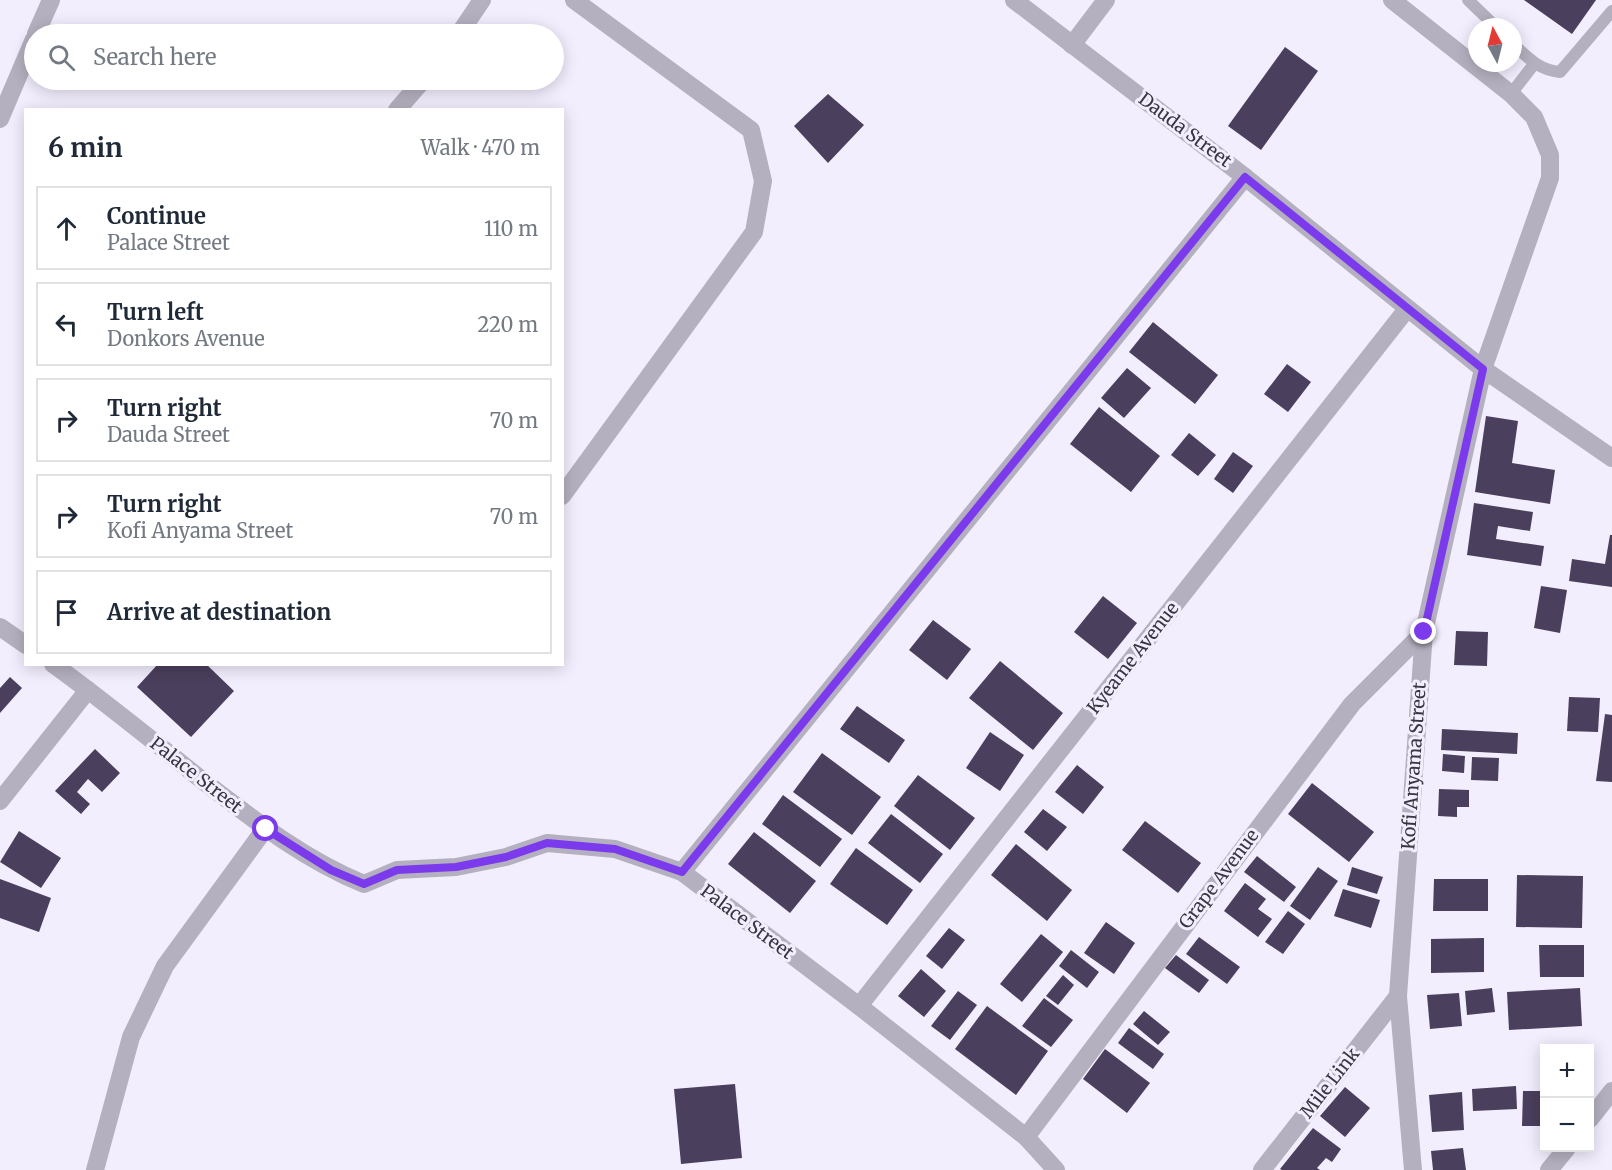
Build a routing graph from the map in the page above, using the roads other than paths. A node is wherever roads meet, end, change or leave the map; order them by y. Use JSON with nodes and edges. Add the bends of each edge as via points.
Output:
{"nodes":[{"id":1,"x":51,"y":0,"type":"edge"},
{"id":2,"x":482,"y":0,"type":"edge"},
{"id":3,"x":574,"y":0,"type":"edge"},
{"id":4,"x":1014,"y":0,"type":"edge"},
{"id":5,"x":1106,"y":0,"type":"edge"},
{"id":6,"x":1392,"y":0,"type":"edge"},
{"id":7,"x":1468,"y":0,"type":"edge"},
{"id":8,"x":1612,"y":10,"type":"edge"},
{"id":9,"x":1487,"y":18,"type":"edge"},
{"id":10,"x":41,"y":24,"type":"edge"},
{"id":11,"x":466,"y":24,"type":"edge"},
{"id":12,"x":1072,"y":45,"type":"junction"},
{"id":13,"x":1522,"y":53,"type":"edge"},
{"id":14,"x":24,"y":63,"type":"edge"},
{"id":15,"x":1534,"y":64,"type":"junction"},
{"id":16,"x":414,"y":90,"type":"edge"},
{"id":17,"x":1511,"y":94,"type":"junction"},
{"id":18,"x":399,"y":108,"type":"edge"},
{"id":19,"x":0,"y":119,"type":"edge"},
{"id":20,"x":1245,"y":177,"type":"junction"},
{"id":21,"x":1407,"y":309,"type":"junction"},
{"id":22,"x":1483,"y":369,"type":"junction"},
{"id":23,"x":1612,"y":458,"type":"edge"},
{"id":24,"x":564,"y":493,"type":"edge"},
{"id":25,"x":0,"y":627,"type":"edge"},
{"id":26,"x":1424,"y":632,"type":"junction"},
{"id":27,"x":24,"y":644,"type":"edge"},
{"id":28,"x":56,"y":666,"type":"edge"},
{"id":29,"x":88,"y":690,"type":"junction"},
{"id":30,"x":0,"y":801,"type":"edge"},
{"id":31,"x":266,"y":829,"type":"junction"},
{"id":32,"x":682,"y":872,"type":"junction"},
{"id":33,"x":1398,"y":996,"type":"junction"},
{"id":34,"x":859,"y":1006,"type":"junction"},
{"id":35,"x":1612,"y":1091,"type":"edge"},
{"id":36,"x":1594,"y":1114,"type":"edge"},
{"id":37,"x":1026,"y":1137,"type":"junction"},
{"id":38,"x":1564,"y":1152,"type":"edge"},
{"id":39,"x":95,"y":1170,"type":"edge"},
{"id":40,"x":1056,"y":1170,"type":"edge"},
{"id":41,"x":1262,"y":1170,"type":"edge"},
{"id":42,"x":1413,"y":1170,"type":"edge"},
{"id":43,"x":1549,"y":1170,"type":"edge"}],
"edges":[{"from":1,"to":10,"type":"street"},
{"from":2,"to":11,"type":"street"},
{"from":3,"to":24,"type":"street","via":[[751,130],[764,181],[754,232]]},
{"from":4,"to":12,"type":"street","name":"Dauda Street"},
{"from":5,"to":12,"type":"street"},
{"from":6,"to":17,"type":"street","name":"Kofi Anyama Street"},
{"from":7,"to":9,"type":"lane"},
{"from":8,"to":15,"type":"lane","via":[[1560,72]]},
{"from":12,"to":20,"type":"street","name":"Dauda Street"},
{"from":13,"to":15,"type":"lane"},
{"from":14,"to":19,"type":"street"},
{"from":15,"to":17,"type":"lane"},
{"from":16,"to":18,"type":"street"},
{"from":17,"to":22,"type":"street","name":"Kofi Anyama Street","via":[[1534,117],[1543,135],[1550,156],[1550,178]]},
{"from":20,"to":21,"type":"street","name":"Dauda Street"},
{"from":20,"to":32,"type":"street"},
{"from":21,"to":22,"type":"street","name":"Dauda Street"},
{"from":21,"to":34,"type":"street","name":"Kyeame Avenue"},
{"from":22,"to":23,"type":"street","name":"Dauda Street"},
{"from":22,"to":26,"type":"street","name":"Kofi Anyama Street"},
{"from":25,"to":27,"type":"street"},
{"from":26,"to":33,"type":"street","name":"Kofi Anyama Street"},
{"from":26,"to":37,"type":"street","name":"Grape Avenue","via":[[1352,704]]},
{"from":28,"to":29,"type":"street","name":"Palace Street"},
{"from":29,"to":30,"type":"street"},
{"from":29,"to":31,"type":"street","name":"Palace Street"},
{"from":31,"to":32,"type":"street","name":"Palace Street","via":[[331,870],[364,884],[397,870],[456,867],[506,857],[547,843],[615,849]]},
{"from":31,"to":39,"type":"street","via":[[165,966],[131,1037]]},
{"from":32,"to":34,"type":"street","name":"Palace Street"},
{"from":33,"to":41,"type":"street","name":"Mile Link"},
{"from":33,"to":42,"type":"street","name":"Kofi Anyama Street"},
{"from":34,"to":37,"type":"street","name":"Palace Street"},
{"from":35,"to":36,"type":"street"},
{"from":37,"to":40,"type":"street","name":"Palace Street"},
{"from":38,"to":43,"type":"street"}]}
